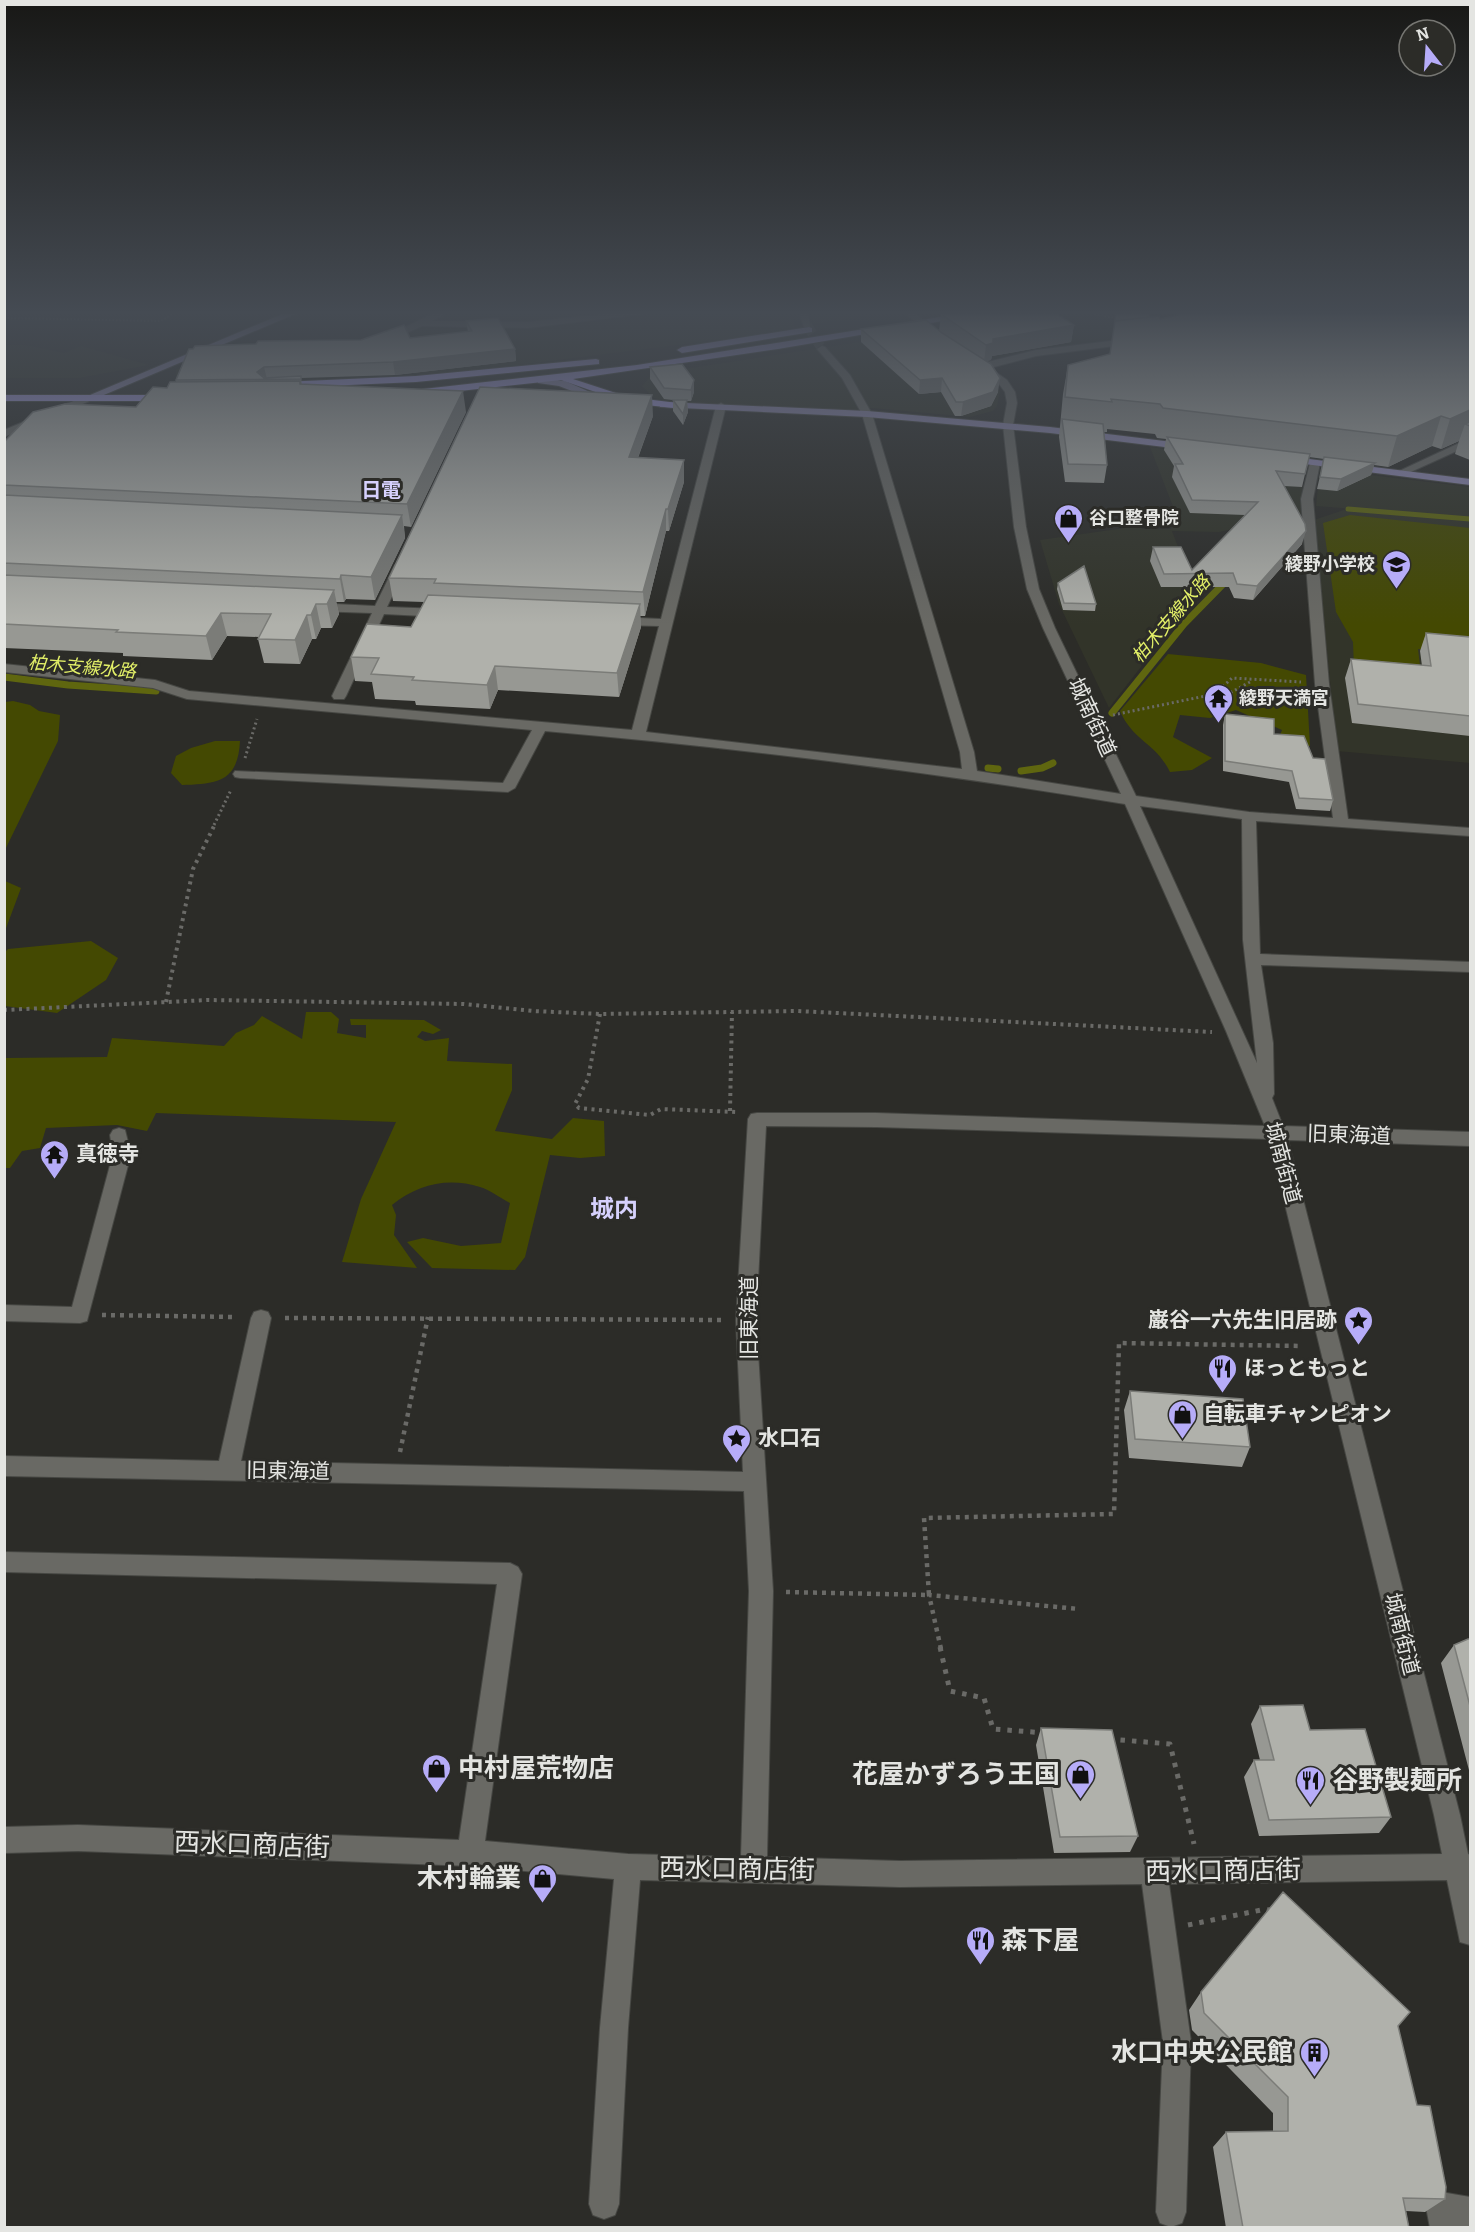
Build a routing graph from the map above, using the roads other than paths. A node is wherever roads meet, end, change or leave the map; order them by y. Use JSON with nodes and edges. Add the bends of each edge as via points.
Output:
{"nodes":[{"id":1,"x":46,"y":416,"type":"edge"},
{"id":2,"x":718,"y":416,"type":"edge"},
{"id":3,"x":868,"y":416,"type":"edge"},
{"id":4,"x":895,"y":416,"type":"edge"},
{"id":5,"x":1010,"y":416,"type":"edge"},
{"id":6,"x":1008,"y":425,"type":"junction"},
{"id":7,"x":4,"y":434,"type":"edge"},
{"id":8,"x":1470,"y":441,"type":"edge"},
{"id":9,"x":1204,"y":449,"type":"edge"},
{"id":10,"x":1270,"y":458,"type":"edge"},
{"id":11,"x":1315,"y":463,"type":"junction"},
{"id":12,"x":1400,"y":473,"type":"junction"},
{"id":13,"x":1470,"y":482,"type":"edge"},
{"id":14,"x":406,"y":552,"type":"edge"},
{"id":15,"x":297,"y":606,"type":"edge"},
{"id":16,"x":380,"y":610,"type":"junction"},
{"id":17,"x":451,"y":613,"type":"edge"},
{"id":18,"x":607,"y":620,"type":"edge"},
{"id":19,"x":667,"y":623,"type":"junction"},
{"id":20,"x":4,"y":668,"type":"edge"},
{"id":21,"x":339,"y":696,"type":"dead end"},
{"id":22,"x":540,"y":727,"type":"junction"},
{"id":23,"x":638,"y":735,"type":"junction"},
{"id":24,"x":240,"y":774,"type":"road end"},
{"id":25,"x":970,"y":774,"type":"junction"},
{"id":26,"x":1130,"y":800,"type":"junction"},
{"id":27,"x":1249,"y":816,"type":"junction"},
{"id":28,"x":1341,"y":822,"type":"junction"},
{"id":29,"x":1470,"y":831,"type":"edge"},
{"id":30,"x":1252,"y":959,"type":"junction"},
{"id":31,"x":1470,"y":967,"type":"edge"},
{"id":32,"x":1264,"y":1097,"type":"junction"},
{"id":33,"x":1277,"y":1133,"type":"junction"},
{"id":34,"x":119,"y":1135,"type":"dead end"},
{"id":35,"x":1470,"y":1139,"type":"edge"},
{"id":36,"x":4,"y":1313,"type":"edge"},
{"id":37,"x":261,"y":1318,"type":"dead end"},
{"id":38,"x":4,"y":1466,"type":"edge"},
{"id":39,"x":228,"y":1470,"type":"junction"},
{"id":40,"x":754,"y":1482,"type":"junction"},
{"id":41,"x":4,"y":1562,"type":"edge"},
{"id":42,"x":4,"y":1840,"type":"edge"},
{"id":43,"x":470,"y":1853,"type":"junction"},
{"id":44,"x":628,"y":1866,"type":"junction"},
{"id":45,"x":1465,"y":1867,"type":"edge"},
{"id":46,"x":754,"y":1869,"type":"junction"},
{"id":47,"x":1154,"y":1872,"type":"junction"},
{"id":48,"x":1470,"y":1932,"type":"edge"},
{"id":49,"x":604,"y":2204,"type":"dead end"},
{"id":50,"x":1171,"y":2212,"type":"dead end"},
{"id":51,"x":1470,"y":2212,"type":"edge"},
{"id":52,"x":1444,"y":2228,"type":"edge"}],
"edges":[{"from":1,"to":7,"type":"street"},
{"from":2,"to":19,"type":"street"},
{"from":3,"to":25,"type":"street","via":[[967,752]]},
{"from":4,"to":6,"type":"main road"},
{"from":5,"to":6,"type":"street","name":"城南街道"},
{"from":6,"to":9,"type":"main road"},
{"from":6,"to":26,"type":"street","name":"城南街道","via":[[1020,527],[1033,589]]},
{"from":8,"to":12,"type":"street"},
{"from":10,"to":11,"type":"main road"},
{"from":11,"to":12,"type":"main road"},
{"from":11,"to":28,"type":"street","via":[[1307,500],[1322,684]]},
{"from":12,"to":13,"type":"main road"},
{"from":14,"to":16,"type":"street"},
{"from":15,"to":16,"type":"street"},
{"from":16,"to":17,"type":"street"},
{"from":16,"to":21,"type":"street"},
{"from":18,"to":19,"type":"street"},
{"from":19,"to":23,"type":"street"},
{"from":20,"to":22,"type":"street","via":[[155,684],[188,695]]},
{"from":22,"to":23,"type":"street"},
{"from":22,"to":24,"type":"street","via":[[508,788]]},
{"from":23,"to":25,"type":"street"},
{"from":25,"to":26,"type":"street"},
{"from":26,"to":27,"type":"street"},
{"from":26,"to":32,"type":"street","name":"城南街道"},
{"from":27,"to":28,"type":"street"},
{"from":27,"to":30,"type":"street","via":[[1247,885]]},
{"from":28,"to":29,"type":"street"},
{"from":30,"to":31,"type":"street"},
{"from":30,"to":32,"type":"street","via":[[1268,1069]]},
{"from":32,"to":33,"type":"street","name":"城南街道"},
{"from":33,"to":35,"type":"street","name":"旧東海道"},
{"from":33,"to":40,"type":"street","name":"旧東海道","via":[[757,1119],[747,1320]]},
{"from":33,"to":45,"type":"street","name":"城南街道"},
{"from":34,"to":36,"type":"street","via":[[122,1154],[80,1315]]},
{"from":37,"to":39,"type":"street"},
{"from":38,"to":39,"type":"street","name":"旧東海道"},
{"from":39,"to":40,"type":"street","name":"旧東海道"},
{"from":40,"to":46,"type":"street","via":[[761,1591]]},
{"from":41,"to":43,"type":"street","via":[[510,1574]]},
{"from":42,"to":43,"type":"street","name":"西水口商店街","via":[[78,1838]]},
{"from":43,"to":44,"type":"street","name":"西水口商店街"},
{"from":44,"to":46,"type":"street","name":"西水口商店街"},
{"from":44,"to":49,"type":"street"},
{"from":45,"to":47,"type":"street","name":"西水口商店街"},
{"from":45,"to":48,"type":"street","name":"城南街道"},
{"from":46,"to":47,"type":"street","name":"西水口商店街","via":[[900,1874]]},
{"from":47,"to":50,"type":"street","via":[[1177,2042]]},
{"from":51,"to":52,"type":"street","via":[[1441,2207]]}]}
